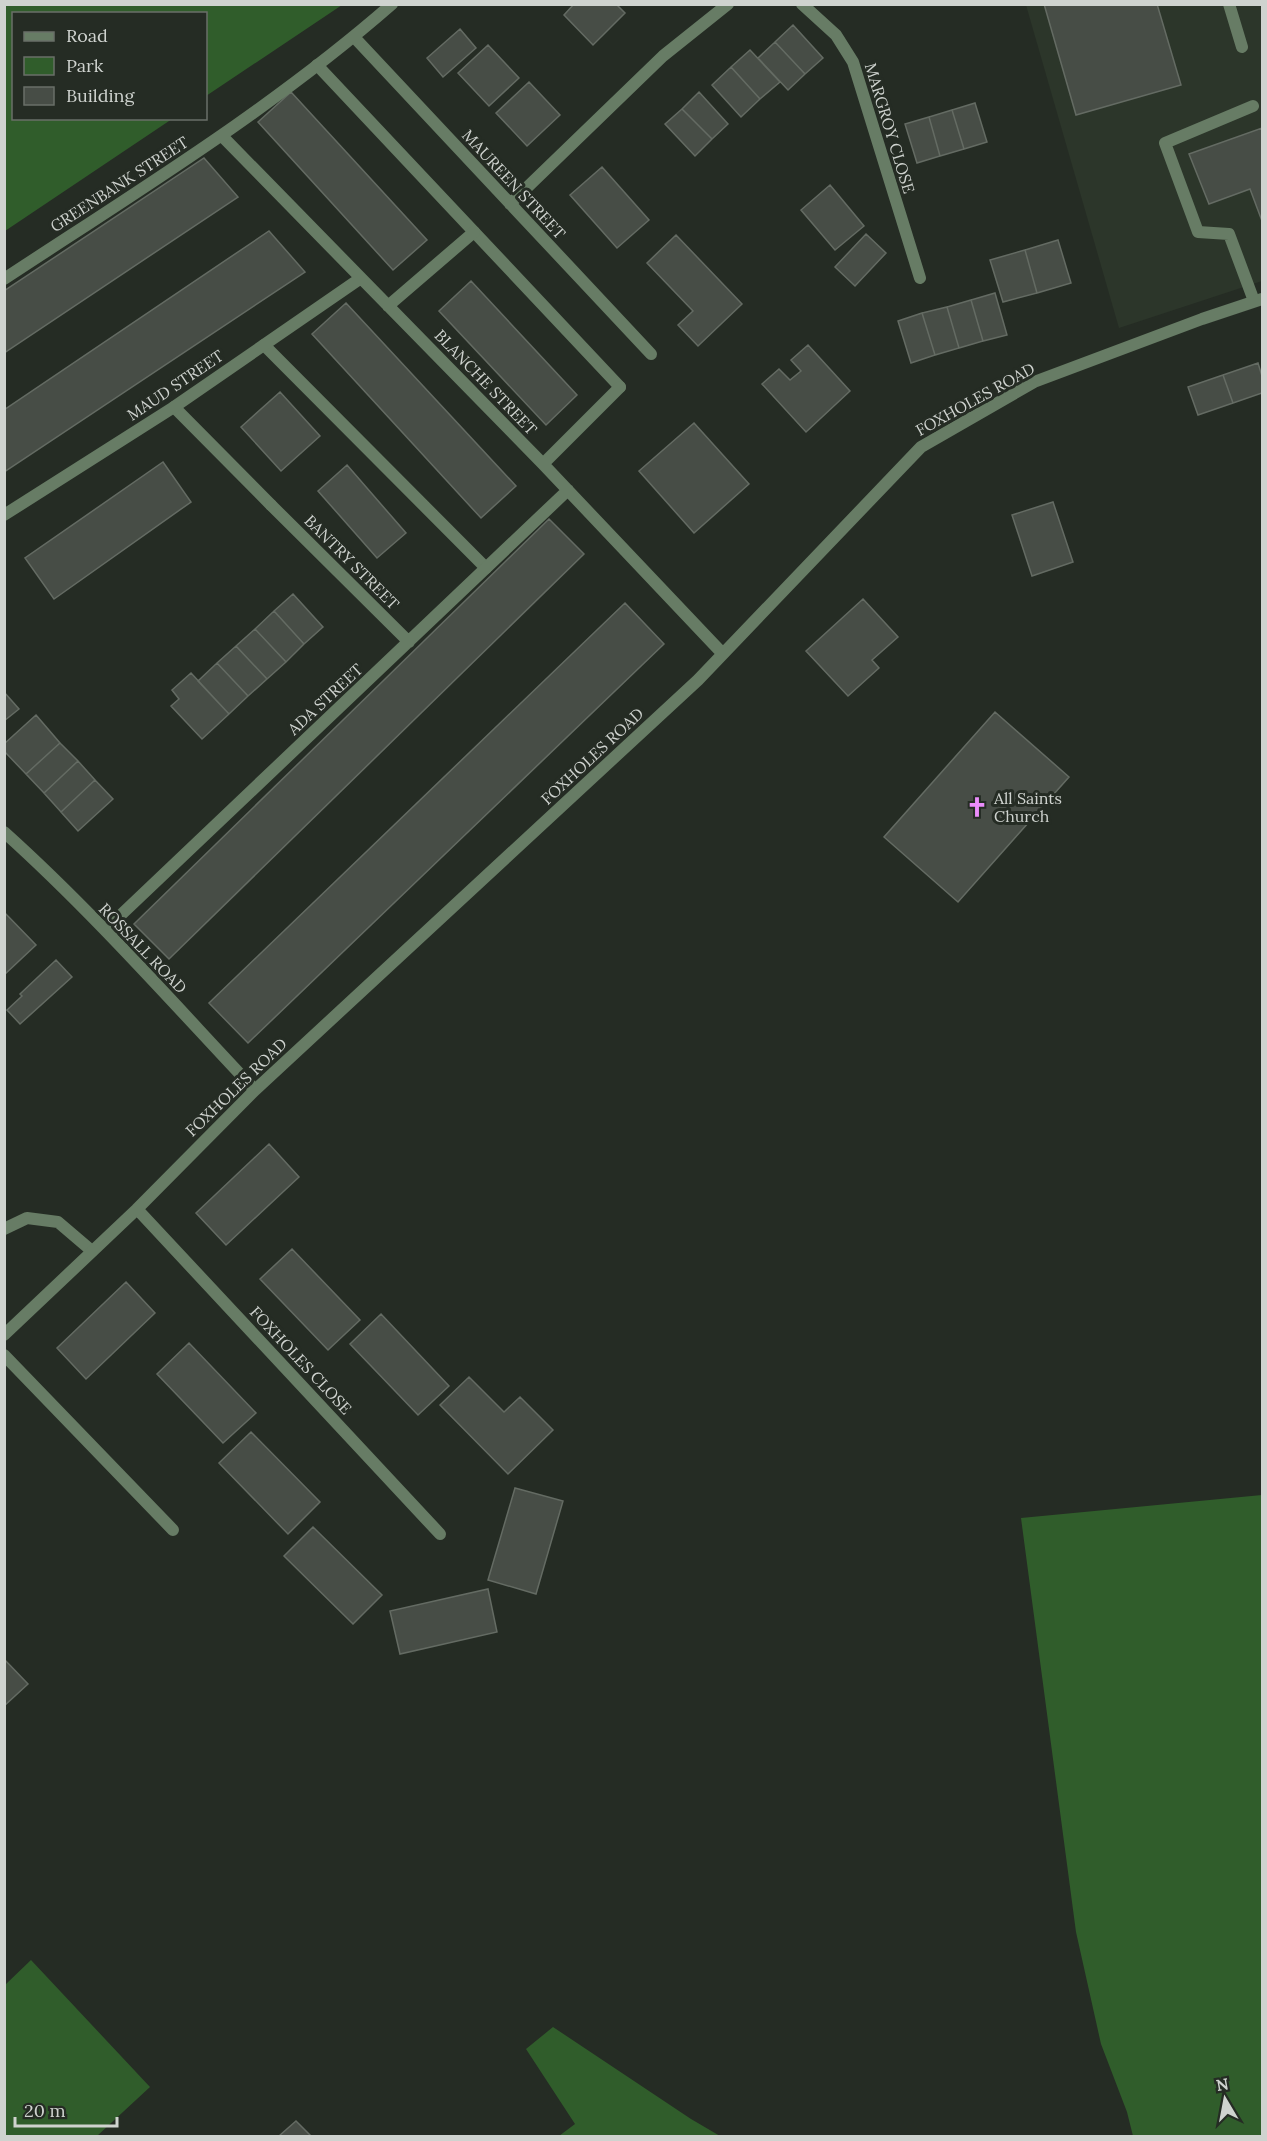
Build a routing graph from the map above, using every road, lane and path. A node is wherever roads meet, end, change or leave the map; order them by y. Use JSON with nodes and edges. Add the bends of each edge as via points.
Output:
{"nodes":[{"id":1,"x":392,"y":4,"type":"edge"},
{"id":2,"x":728,"y":4,"type":"edge"},
{"id":3,"x":802,"y":4,"type":"edge"},
{"id":4,"x":1229,"y":4,"type":"edge"},
{"id":5,"x":354,"y":37,"type":"junction"},
{"id":6,"x":1242,"y":46,"type":"dead end"},
{"id":7,"x":316,"y":65,"type":"junction"},
{"id":8,"x":1253,"y":106,"type":"dead end"},
{"id":9,"x":222,"y":136,"type":"junction"},
{"id":10,"x":510,"y":204,"type":"junction"},
{"id":11,"x":474,"y":232,"type":"junction"},
{"id":12,"x":360,"y":278,"type":"junction"},
{"id":13,"x":920,"y":278,"type":"dead end"},
{"id":14,"x":4,"y":279,"type":"edge"},
{"id":15,"x":1258,"y":300,"type":"edge"},
{"id":16,"x":388,"y":306,"type":"junction"},
{"id":17,"x":264,"y":345,"type":"junction"},
{"id":18,"x":651,"y":354,"type":"dead end"},
{"id":19,"x":174,"y":407,"type":"junction"},
{"id":20,"x":543,"y":464,"type":"junction"},
{"id":21,"x":568,"y":490,"type":"junction"},
{"id":22,"x":4,"y":515,"type":"edge"},
{"id":23,"x":486,"y":568,"type":"junction"},
{"id":24,"x":409,"y":642,"type":"junction"},
{"id":25,"x":723,"y":654,"type":"junction"},
{"id":26,"x":4,"y":832,"type":"edge"},
{"id":27,"x":105,"y":930,"type":"junction"},
{"id":28,"x":255,"y":1090,"type":"junction"},
{"id":29,"x":137,"y":1209,"type":"junction"},
{"id":30,"x":4,"y":1229,"type":"edge"},
{"id":31,"x":92,"y":1251,"type":"junction"},
{"id":32,"x":4,"y":1335,"type":"edge"},
{"id":33,"x":4,"y":1355,"type":"edge"},
{"id":34,"x":173,"y":1530,"type":"dead end"},
{"id":35,"x":440,"y":1534,"type":"dead end"}],
"edges":[{"from":1,"to":5,"type":"street","name":"GREENBANK STREET"},
{"from":2,"to":10,"type":"street","via":[[663,56]]},
{"from":3,"to":13,"type":"street","name":"MARGROY CLOSE","via":[[836,35],[852,62]]},
{"from":4,"to":6,"type":"street"},
{"from":5,"to":7,"type":"street","name":"GREENBANK STREET"},
{"from":5,"to":10,"type":"street","name":"MAUREEN STREET"},
{"from":7,"to":9,"type":"street","name":"GREENBANK STREET"},
{"from":7,"to":11,"type":"street"},
{"from":8,"to":15,"type":"street","via":[[1165,143],[1198,231],[1229,234]]},
{"from":9,"to":12,"type":"street","name":"BLANCHE STREET"},
{"from":9,"to":14,"type":"street","name":"GREENBANK STREET"},
{"from":10,"to":18,"type":"street","name":"MAUREEN STREET"},
{"from":11,"to":16,"type":"street"},
{"from":11,"to":20,"type":"street","via":[[620,387]]},
{"from":12,"to":16,"type":"street","name":"BLANCHE STREET"},
{"from":12,"to":17,"type":"street","name":"MAUD STREET"},
{"from":15,"to":25,"type":"street","name":"FOXHOLES ROAD","via":[[1035,382],[921,447]]},
{"from":16,"to":20,"type":"street","name":"BLANCHE STREET"},
{"from":17,"to":19,"type":"street","name":"MAUD STREET"},
{"from":17,"to":23,"type":"street"},
{"from":19,"to":22,"type":"street","name":"MAUD STREET"},
{"from":19,"to":24,"type":"street","name":"BANTRY STREET"},
{"from":20,"to":21,"type":"street","name":"BLANCHE STREET"},
{"from":21,"to":23,"type":"street","name":"ADA STREET"},
{"from":21,"to":25,"type":"street","name":"BLANCHE STREET"},
{"from":23,"to":24,"type":"street","name":"ADA STREET"},
{"from":24,"to":27,"type":"street","name":"ADA STREET"},
{"from":25,"to":28,"type":"street","name":"FOXHOLES ROAD"},
{"from":26,"to":27,"type":"street","name":"ROSSALL ROAD"},
{"from":27,"to":28,"type":"street","name":"ROSSALL ROAD"},
{"from":28,"to":29,"type":"street","name":"FOXHOLES ROAD"},
{"from":29,"to":31,"type":"street","name":"FOXHOLES ROAD"},
{"from":29,"to":35,"type":"street","name":"FOXHOLES CLOSE"},
{"from":30,"to":31,"type":"street","via":[[27,1218],[58,1222]]},
{"from":31,"to":32,"type":"street","name":"FOXHOLES ROAD"},
{"from":33,"to":34,"type":"street"}]}
